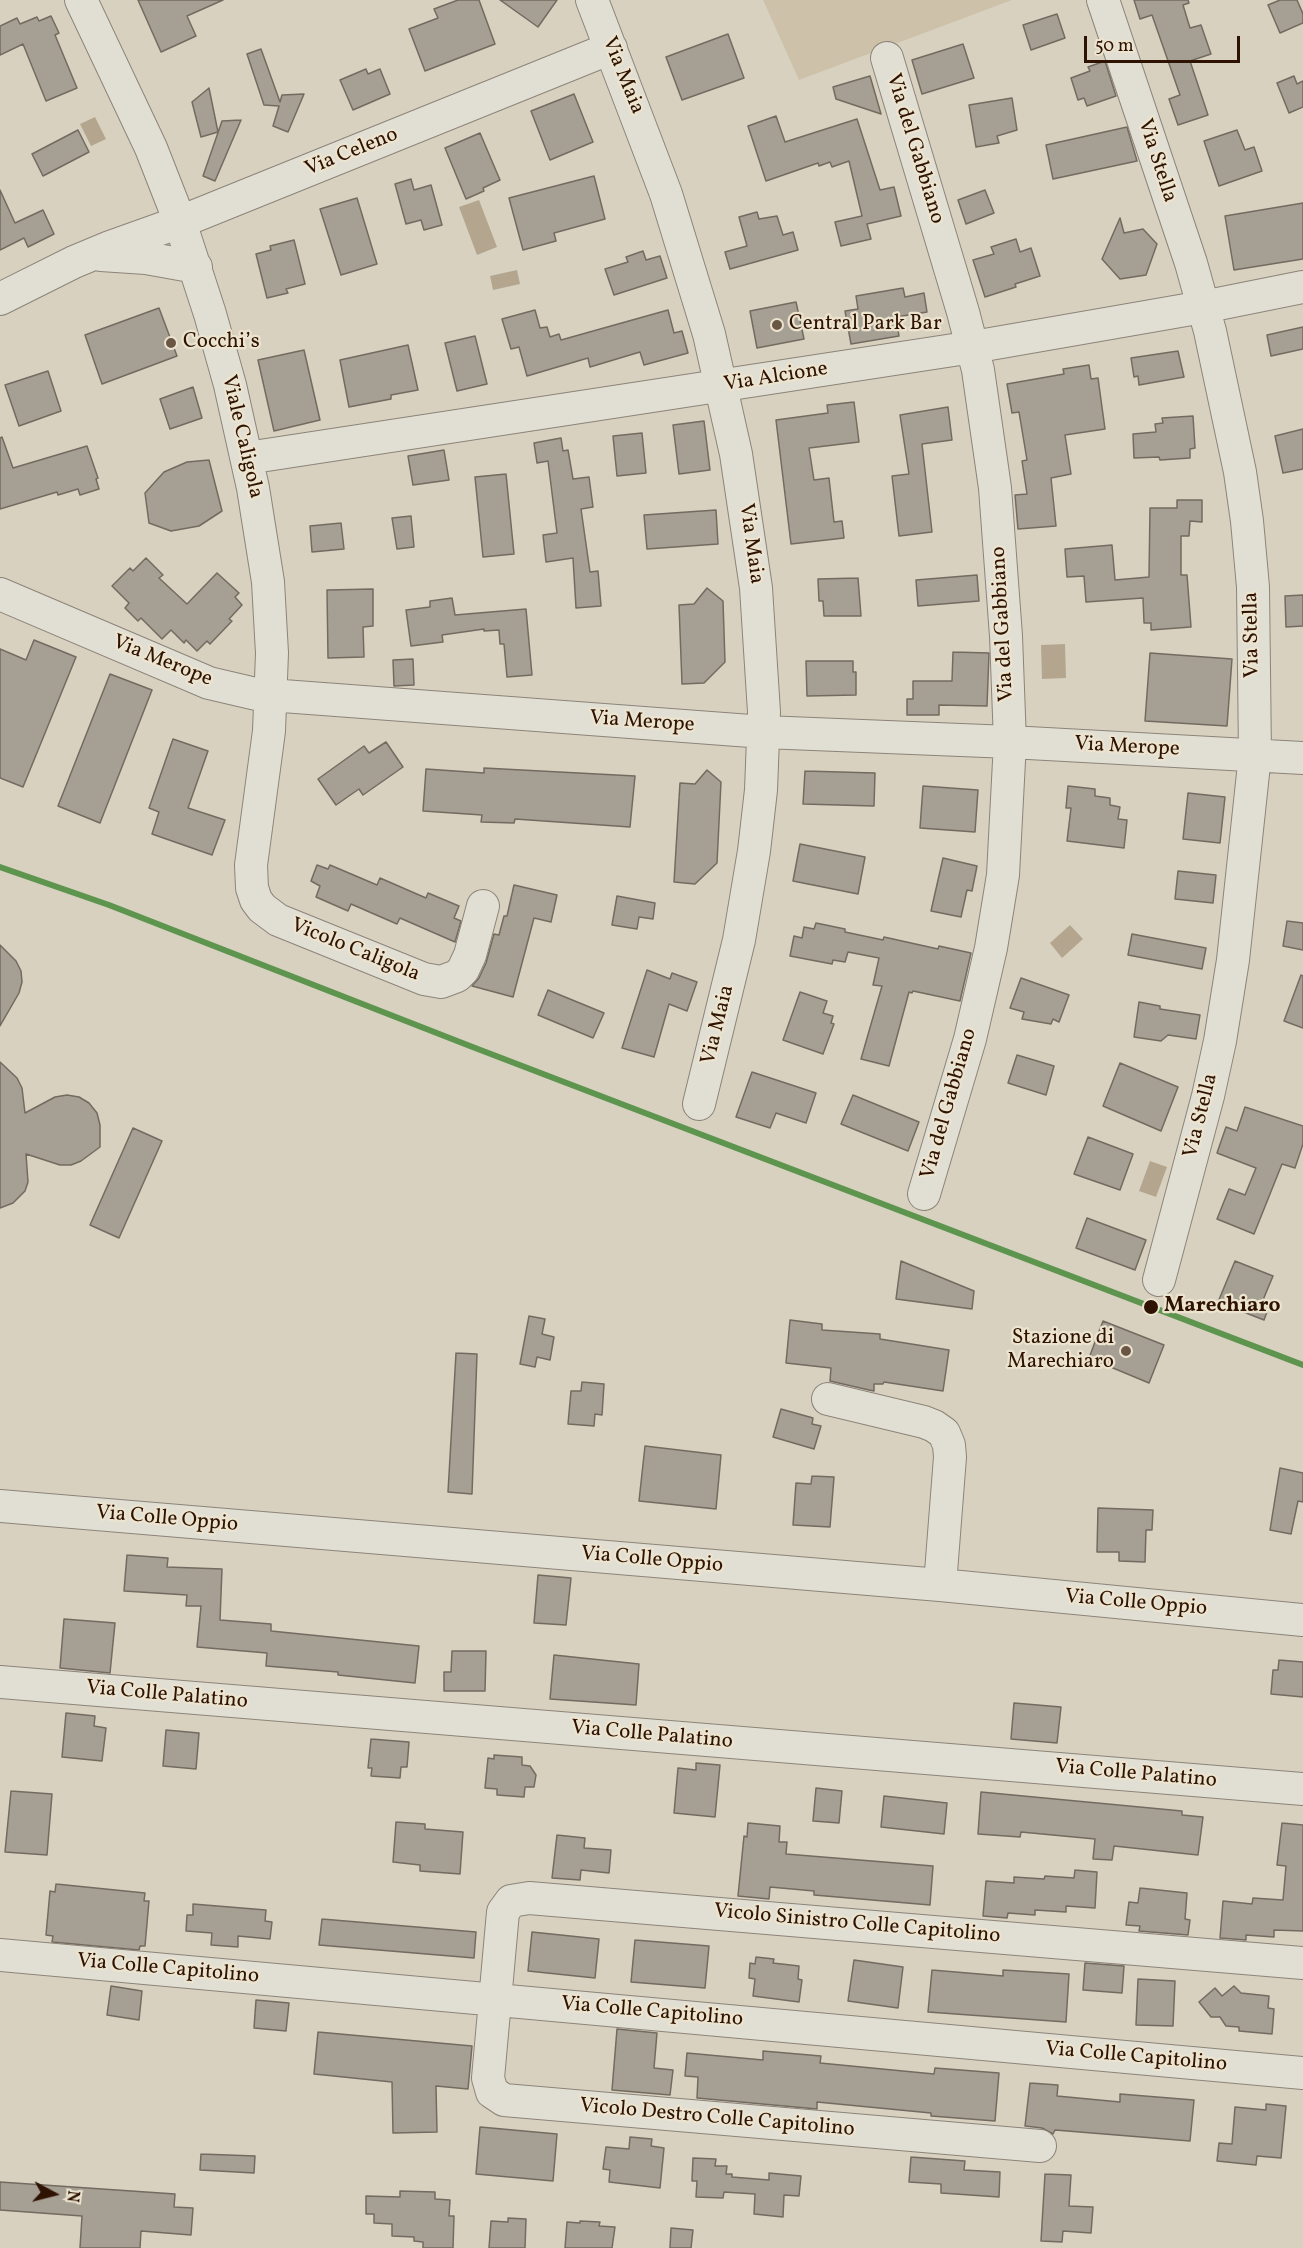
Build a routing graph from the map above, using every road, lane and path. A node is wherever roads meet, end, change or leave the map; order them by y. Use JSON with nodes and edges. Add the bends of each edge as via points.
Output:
{"nodes":[{"id":1,"x":81,"y":0,"type":"edge"},
{"id":2,"x":592,"y":0,"type":"edge"},
{"id":3,"x":1103,"y":0,"type":"edge"},
{"id":4,"x":611,"y":48,"type":"junction"},
{"id":5,"x":887,"y":58,"type":"dead end"},
{"id":6,"x":180,"y":222,"type":"junction"},
{"id":7,"x":91,"y":255,"type":"junction"},
{"id":8,"x":196,"y":267,"type":"junction"},
{"id":9,"x":1303,"y":287,"type":"edge"},
{"id":10,"x":0,"y":300,"type":"edge"},
{"id":11,"x":1203,"y":307,"type":"junction"},
{"id":12,"x":973,"y":347,"type":"junction"},
{"id":13,"x":722,"y":387,"type":"junction"},
{"id":14,"x":247,"y":458,"type":"junction"},
{"id":15,"x":0,"y":594,"type":"edge"},
{"id":16,"x":272,"y":695,"type":"junction"},
{"id":17,"x":764,"y":732,"type":"junction"},
{"id":18,"x":1010,"y":742,"type":"junction"},
{"id":19,"x":1255,"y":755,"type":"junction"},
{"id":20,"x":1303,"y":758,"type":"edge"},
{"id":21,"x":256,"y":900,"type":"joint"},
{"id":22,"x":483,"y":906,"type":"dead end"},
{"id":23,"x":699,"y":1104,"type":"dead end"},
{"id":24,"x":924,"y":1194,"type":"dead end"},
{"id":25,"x":1159,"y":1280,"type":"dead end"},
{"id":26,"x":828,"y":1399,"type":"dead end"},
{"id":27,"x":0,"y":1506,"type":"edge"},
{"id":28,"x":940,"y":1585,"type":"junction"},
{"id":29,"x":1303,"y":1620,"type":"edge"},
{"id":30,"x":0,"y":1682,"type":"edge"},
{"id":31,"x":1303,"y":1789,"type":"edge"},
{"id":32,"x":0,"y":1955,"type":"edge"},
{"id":33,"x":1303,"y":1963,"type":"edge"},
{"id":34,"x":496,"y":1998,"type":"junction"},
{"id":35,"x":1303,"y":2073,"type":"edge"},
{"id":36,"x":1040,"y":2146,"type":"dead end"}],
"edges":[{"from":1,"to":6,"type":"street","name":"Viale Caligola","via":[[151,148]]},
{"from":2,"to":4,"type":"street","name":"Via Maia"},
{"from":3,"to":11,"type":"street","name":"Via Stella"},
{"from":4,"to":6,"type":"street","name":"Via Celeno"},
{"from":4,"to":13,"type":"street","name":"Via Maia","via":[[678,229]]},
{"from":5,"to":12,"type":"street","name":"Via del Gabbiano"},
{"from":6,"to":7,"type":"street","name":"Via Celeno"},
{"from":6,"to":8,"type":"street","name":"Viale Caligola"},
{"from":7,"to":8,"type":"street","name":"Via Celeno","via":[[146,258]]},
{"from":7,"to":10,"type":"street","name":"Via Celeno"},
{"from":8,"to":14,"type":"street","name":"Viale Caligola"},
{"from":9,"to":11,"type":"street","name":"Via Alcione"},
{"from":11,"to":12,"type":"street","name":"Via Alcione"},
{"from":11,"to":19,"type":"street","name":"Via Stella","via":[[1246,506],[1254,606]]},
{"from":12,"to":13,"type":"street","name":"Via Alcione"},
{"from":12,"to":18,"type":"street","name":"Via del Gabbiano","via":[[996,488]]},
{"from":13,"to":14,"type":"street","name":"Via Alcione"},
{"from":13,"to":17,"type":"street","name":"Via Maia","via":[[752,558]]},
{"from":14,"to":16,"type":"street","name":"Viale Caligola","via":[[268,582]]},
{"from":15,"to":16,"type":"street","name":"Via Merope","via":[[209,683]]},
{"from":16,"to":17,"type":"street","name":"Via Merope"},
{"from":16,"to":21,"type":"street","name":"Viale Caligola","via":[[251,865]]},
{"from":17,"to":18,"type":"street","name":"Via Merope"},
{"from":17,"to":23,"type":"street","name":"Via Maia","via":[[759,810],[745,909]]},
{"from":18,"to":19,"type":"street","name":"Via Merope"},
{"from":18,"to":24,"type":"street","name":"Via del Gabbiano","via":[[1003,875],[991,948],[970,1040]]},
{"from":19,"to":20,"type":"street","name":"Via Merope"},
{"from":19,"to":25,"type":"street","name":"Via Stella","via":[[1237,927],[1220,1041]]},
{"from":21,"to":22,"type":"street","name":"Vicolo Caligola","via":[[278,920],[424,979],[441,982],[463,970]]},
{"from":26,"to":28,"type":"street","via":[[924,1422],[944,1433],[950,1457]]},
{"from":27,"to":28,"type":"street","name":"Via Colle Oppio"},
{"from":28,"to":29,"type":"street","name":"Via Colle Oppio"},
{"from":30,"to":31,"type":"street","name":"Via Colle Palatino"},
{"from":32,"to":34,"type":"street","name":"Via Colle Capitolino"},
{"from":33,"to":34,"type":"street","name":"Vicolo Sinistro Colle Capitolino","via":[[529,1898],[511,1901],[503,1912]]},
{"from":34,"to":35,"type":"street","name":"Via Colle Capitolino"},
{"from":34,"to":36,"type":"street","name":"Vicolo Destro Colle Capitolino","via":[[488,2078],[492,2092],[504,2100]]}]}
